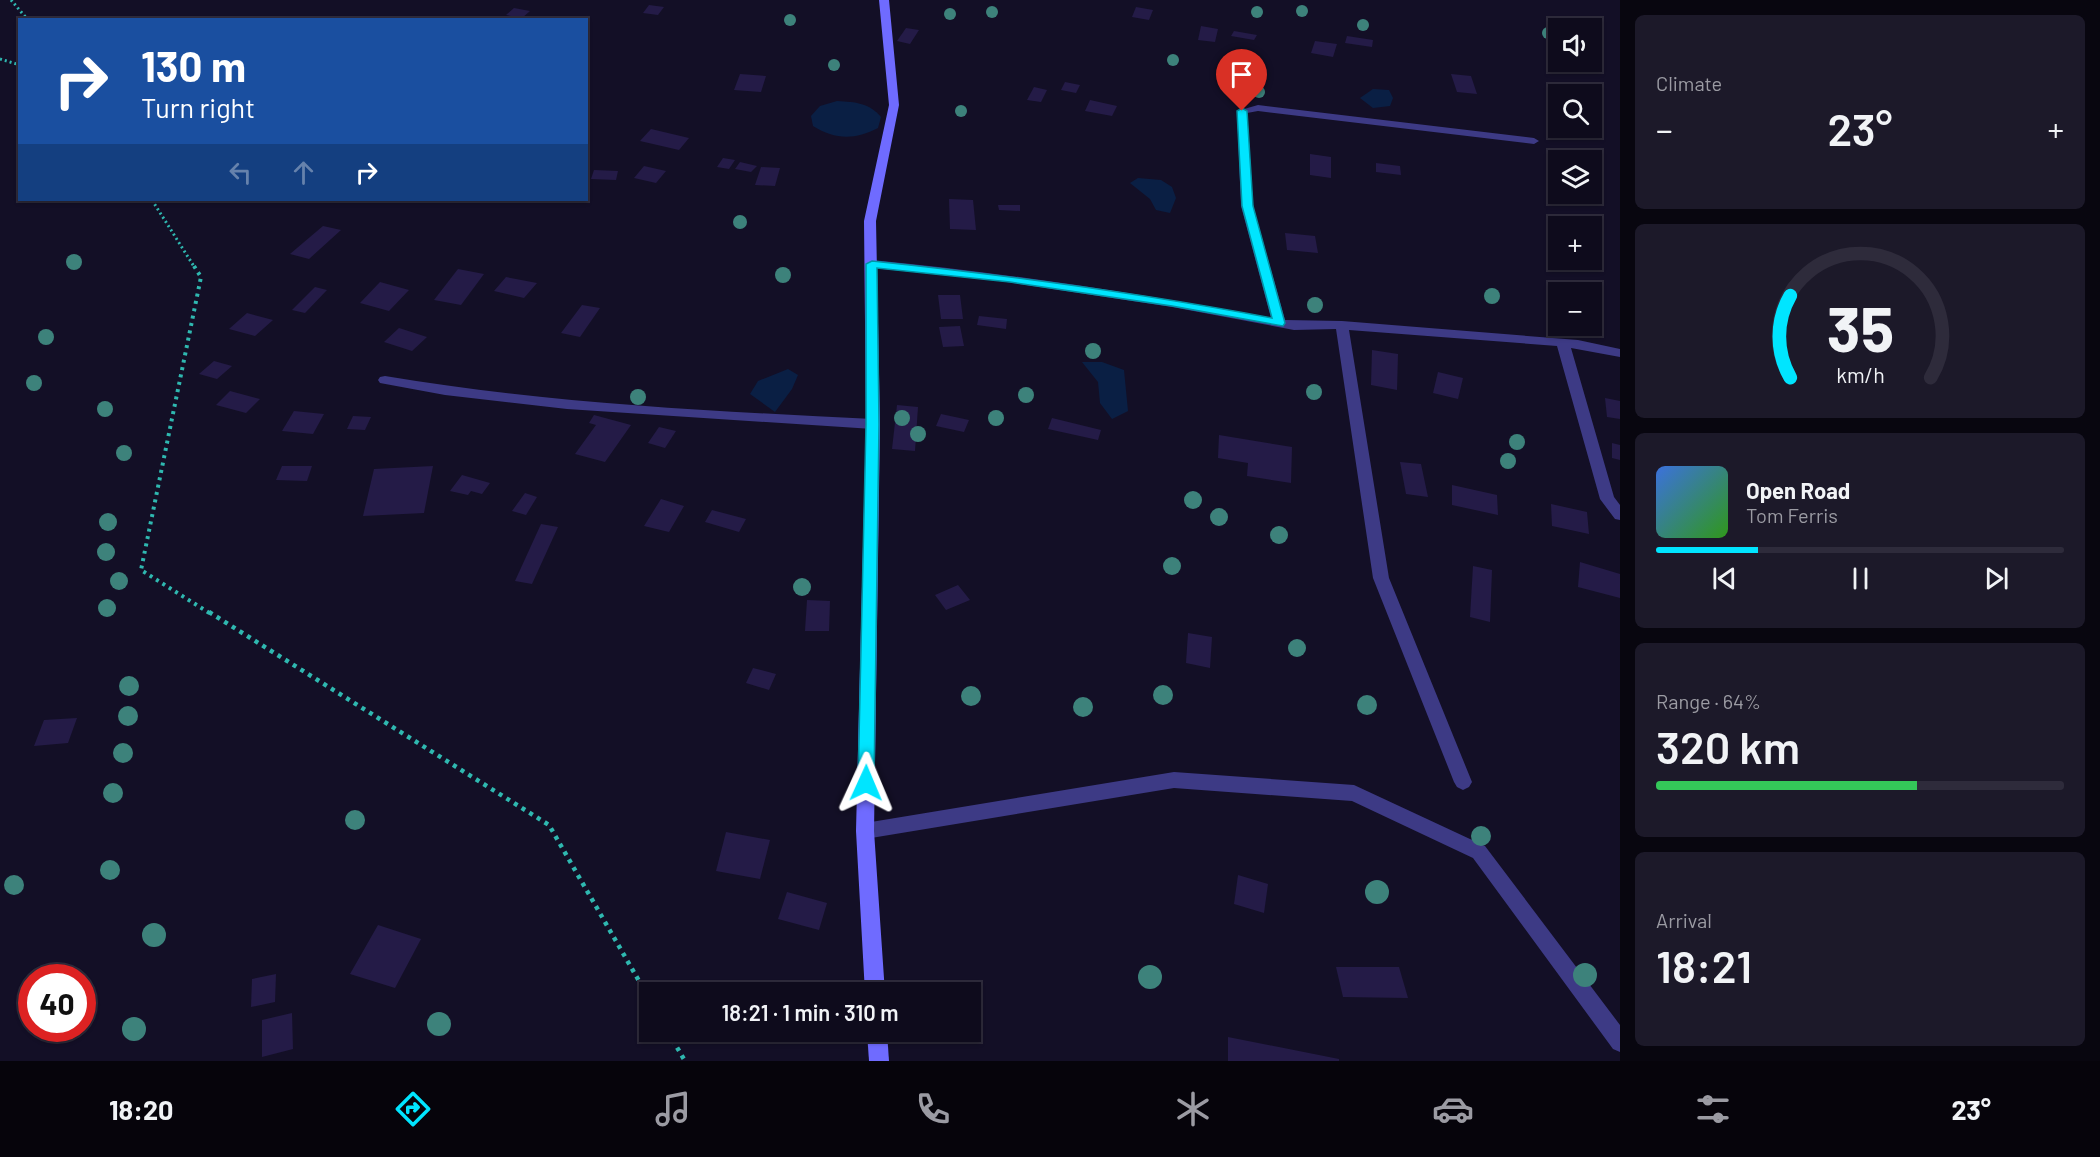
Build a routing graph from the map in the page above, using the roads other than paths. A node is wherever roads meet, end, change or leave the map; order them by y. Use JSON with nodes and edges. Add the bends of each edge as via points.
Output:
{"nodes":[{"id":1,"x":884,"y":0,"type":"edge"},
{"id":2,"x":1534,"y":141,"type":"dead end"},
{"id":3,"x":872,"y":264,"type":"junction"},
{"id":4,"x":1279,"y":323,"type":"junction"},
{"id":5,"x":1342,"y":325,"type":"junction"},
{"id":6,"x":1563,"y":343,"type":"junction"},
{"id":7,"x":1620,"y":353,"type":"edge"},
{"id":8,"x":385,"y":380,"type":"dead end"},
{"id":9,"x":873,"y":424,"type":"junction"},
{"id":10,"x":1620,"y":514,"type":"edge"},
{"id":11,"x":1463,"y":782,"type":"dead end"},
{"id":12,"x":865,"y":831,"type":"junction"},
{"id":13,"x":874,"y":982,"type":"edge"},
{"id":14,"x":878,"y":1042,"type":"edge"},
{"id":15,"x":1620,"y":1042,"type":"edge"},
{"id":16,"x":879,"y":1061,"type":"edge"}],
"edges":[{"from":1,"to":3,"type":"street","via":[[894,105],[870,221]]},
{"from":2,"to":4,"type":"street","via":[[1258,108],[1242,111],[1247,206]]},
{"from":3,"to":4,"type":"street","via":[[1021,280]]},
{"from":3,"to":9,"type":"street"},
{"from":4,"to":5,"type":"street"},
{"from":5,"to":6,"type":"street"},
{"from":5,"to":11,"type":"street","via":[[1381,578]]},
{"from":6,"to":7,"type":"street"},
{"from":6,"to":10,"type":"street","via":[[1607,499]]},
{"from":8,"to":9,"type":"street","via":[[461,394],[621,411]]},
{"from":9,"to":12,"type":"street"},
{"from":12,"to":13,"type":"street"},
{"from":12,"to":15,"type":"street","via":[[1174,780],[1354,793],[1479,852]]},
{"from":14,"to":16,"type":"street"}]}
